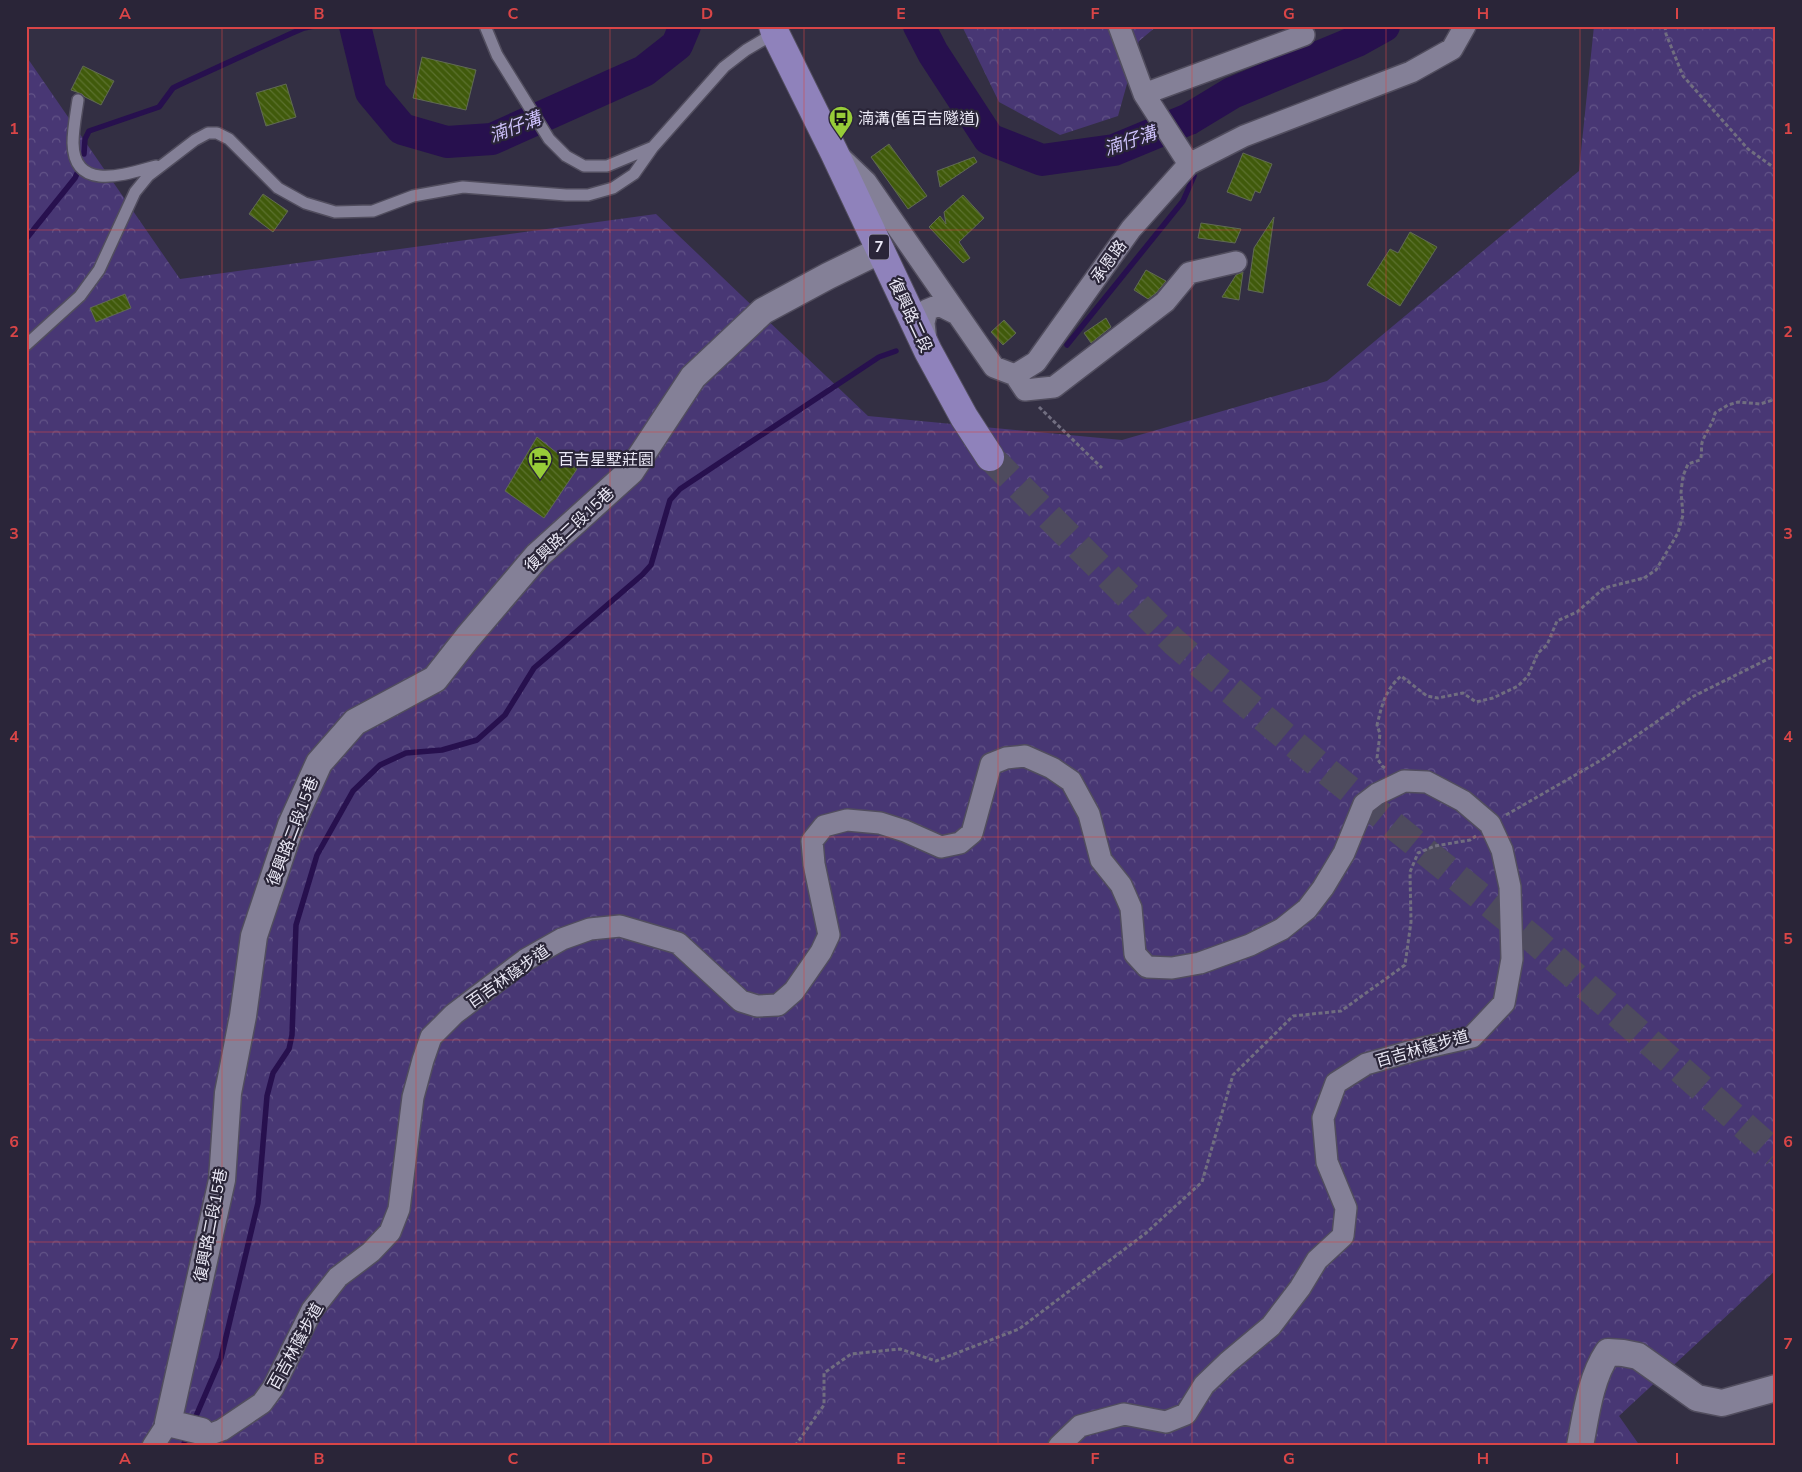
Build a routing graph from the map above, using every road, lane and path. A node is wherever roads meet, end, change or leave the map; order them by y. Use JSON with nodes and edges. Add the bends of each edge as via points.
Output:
{"nodes":[{"id":1,"x":485,"y":26,"type":"edge"},
{"id":2,"x":1119,"y":26,"type":"edge"},
{"id":3,"x":1465,"y":26,"type":"edge"},
{"id":4,"x":1665,"y":26,"type":"edge"},
{"id":5,"x":774,"y":30,"type":"edge"},
{"id":6,"x":1304,"y":35,"type":"dead end"},
{"id":7,"x":1144,"y":94,"type":"junction"},
{"id":8,"x":78,"y":100,"type":"dead end"},
{"id":9,"x":653,"y":147,"type":"junction"},
{"id":10,"x":1189,"y":164,"type":"junction"},
{"id":11,"x":160,"y":165,"type":"junction"},
{"id":12,"x":1776,"y":169,"type":"edge"},
{"id":13,"x":893,"y":245,"type":"junction"},
{"id":14,"x":1236,"y":262,"type":"dead end"},
{"id":15,"x":958,"y":314,"type":"junction"},
{"id":16,"x":26,"y":345,"type":"edge"},
{"id":17,"x":928,"y":351,"type":"junction"},
{"id":18,"x":1020,"y":382,"type":"junction"},
{"id":19,"x":1776,"y":399,"type":"edge"},
{"id":20,"x":990,"y":457,"type":"tunnel mouth"},
{"id":21,"x":1102,"y":468,"type":"dead end"},
{"id":22,"x":1776,"y":655,"type":"edge"},
{"id":23,"x":1404,"y":781,"type":"junction"},
{"id":24,"x":1490,"y":824,"type":"junction"},
{"id":25,"x":1776,"y":1388,"type":"edge"},
{"id":26,"x":168,"y":1422,"type":"junction"},
{"id":27,"x":202,"y":1431,"type":"joint"},
{"id":28,"x":153,"y":1446,"type":"edge"},
{"id":29,"x":794,"y":1446,"type":"edge"},
{"id":30,"x":1059,"y":1446,"type":"edge"},
{"id":31,"x":1580,"y":1446,"type":"edge"}],
"edges":[{"from":1,"to":9,"type":"lane","via":[[497,56],[549,139],[566,156],[584,166],[607,166]]},
{"from":2,"to":7,"type":"street"},
{"from":3,"to":10,"type":"street","name":"承恩路","via":[[1452,49],[1411,72],[1244,136]]},
{"from":4,"to":12,"type":"path","via":[[1683,76],[1748,149]]},
{"from":5,"to":9,"type":"lane","via":[[724,67]]},
{"from":5,"to":13,"type":"main road","name":"復興路二段","number":"7","via":[[834,152]]},
{"from":6,"to":7,"type":"street"},
{"from":7,"to":10,"type":"street"},
{"from":8,"to":11,"type":"lane","via":[[73,143],[75,157],[84,171],[112,177]]},
{"from":9,"to":11,"type":"lane","via":[[634,174],[613,188],[588,195],[464,187],[413,196],[373,211],[335,212],[305,203],[278,188],[238,147],[218,134],[208,134],[195,140]]},
{"from":10,"to":18,"type":"street","name":"承恩路","via":[[1132,229]]},
{"from":11,"to":16,"type":"lane","via":[[135,192],[99,270],[80,296]]},
{"from":13,"to":15,"type":"street"},
{"from":13,"to":17,"type":"main road","name":"復興路二段","number":"7"},
{"from":13,"to":26,"type":"street","name":"復興路二段15巷","via":[[763,311],[693,377],[631,472],[537,556],[435,679],[355,722],[319,763],[291,825],[254,936],[228,1093],[222,1180]]},
{"from":14,"to":18,"type":"street","via":[[1189,273],[1165,302],[1054,387]]},
{"from":15,"to":17,"type":"street","via":[[939,305],[927,310],[924,323]]},
{"from":15,"to":18,"type":"street","via":[[994,367]]},
{"from":17,"to":20,"type":"main road","name":"復興路二段","number":"7"},
{"from":18,"to":21,"type":"path","via":[[1030,398]]},
{"from":19,"to":23,"type":"path","via":[[1760,404],[1738,402],[1715,413],[1714,422],[1702,443],[1700,460],[1688,464],[1683,476],[1683,515],[1678,533],[1656,570],[1644,578],[1604,588],[1577,612],[1557,621],[1547,645],[1538,653],[1528,676],[1518,686],[1476,702],[1463,693],[1438,698],[1427,696],[1401,676],[1394,682],[1388,689],[1376,725],[1380,734],[1377,758],[1382,766]]},
{"from":22,"to":24,"type":"path","via":[[1692,697],[1602,759]]},
{"from":23,"to":24,"type":"street","name":"百吉林蔭步道","via":[[1427,782],[1464,802]]},
{"from":23,"to":27,"type":"street","name":"百吉林蔭步道","via":[[1364,804],[1344,853],[1307,909],[1282,929],[1250,945],[1200,963],[1172,968],[1148,967],[1135,954],[1131,908],[1121,884],[1101,860],[1089,814],[1071,781],[1025,756],[991,764],[972,833],[960,843],[941,847],[880,823],[847,820],[824,826],[812,841],[829,934],[794,991],[778,1005],[757,1006],[741,1001],[678,943],[620,926],[590,929],[562,939],[525,960],[454,1014],[431,1037],[413,1097],[399,1209],[390,1232],[338,1278],[312,1310],[273,1388],[262,1403],[222,1430],[212,1434]]},
{"from":24,"to":29,"type":"path","via":[[1470,840],[1435,846],[1418,853],[1410,872],[1411,922],[1405,965],[1341,1011],[1293,1016],[1232,1075],[1202,1182],[1146,1233],[1019,1329],[936,1361],[900,1349],[852,1354],[824,1373],[824,1405]]},
{"from":24,"to":30,"type":"street","name":"百吉林蔭步道","via":[[1502,850],[1510,888],[1512,959],[1504,1002],[1472,1037],[1366,1064],[1336,1084],[1323,1118],[1328,1162],[1346,1208],[1343,1236],[1317,1260],[1271,1326],[1204,1385],[1186,1414],[1166,1422],[1124,1414],[1080,1426]]},
{"from":25,"to":31,"type":"street","via":[[1722,1403],[1697,1398],[1638,1356],[1608,1352],[1601,1363],[1589,1401]]},
{"from":26,"to":27,"type":"street"},
{"from":26,"to":28,"type":"street"}]}
